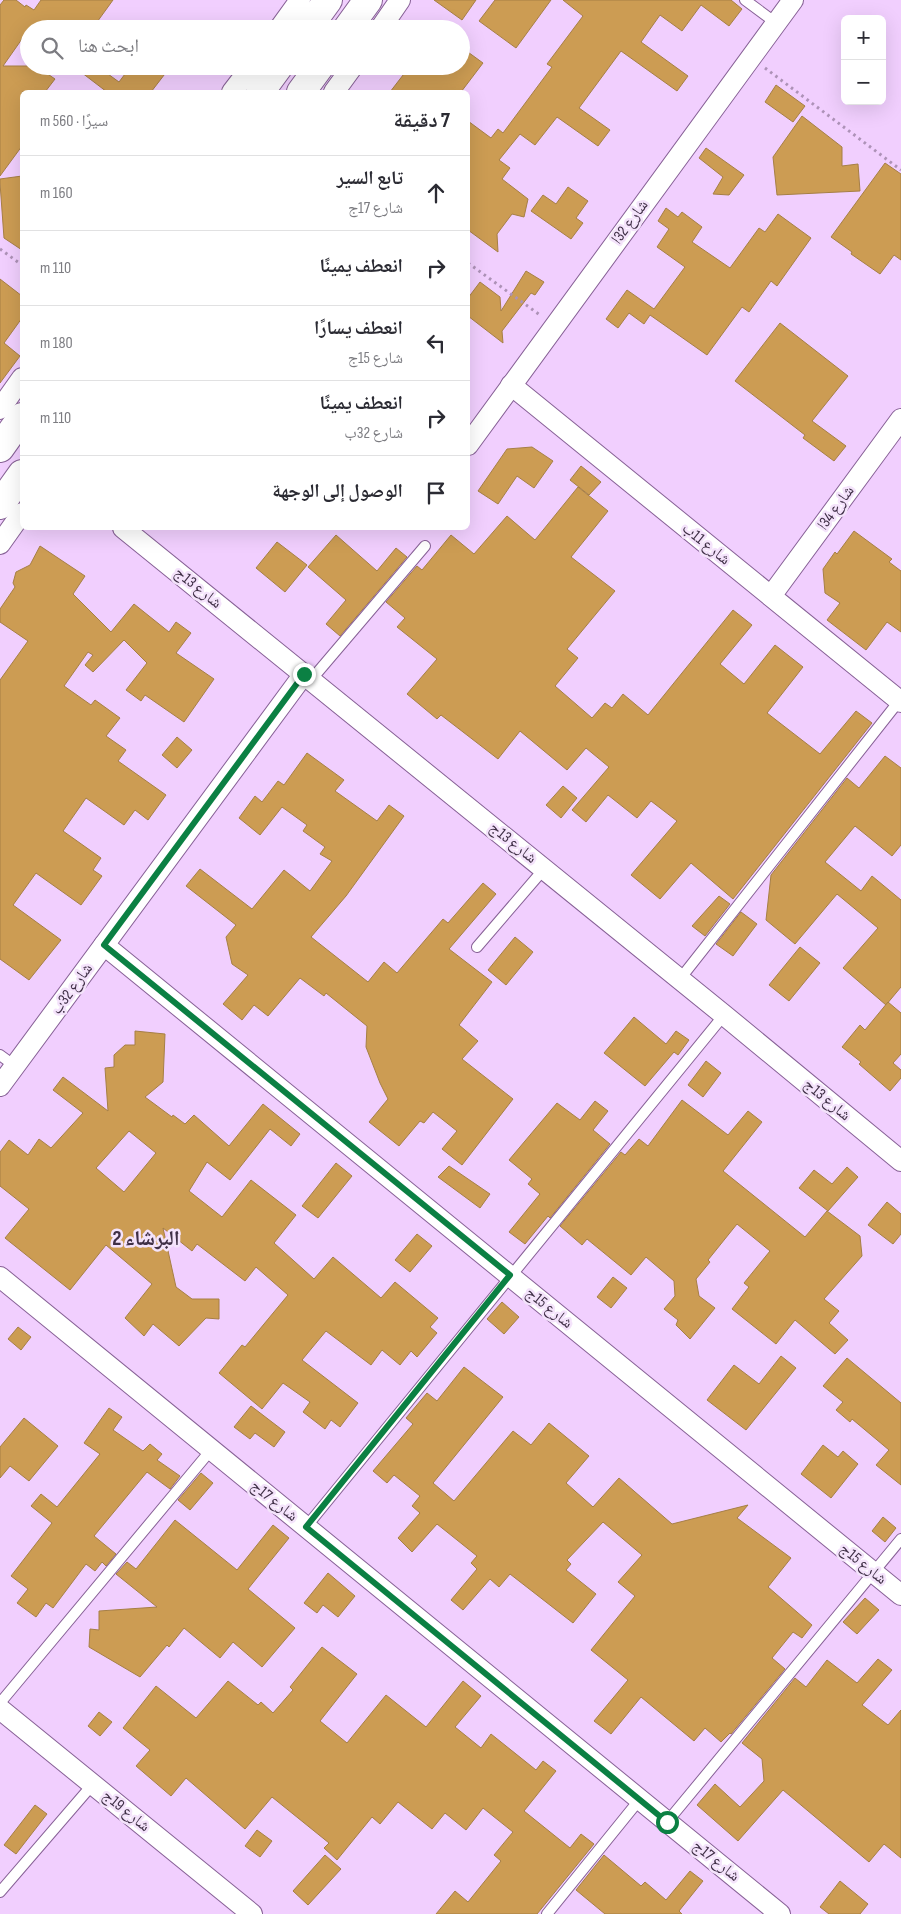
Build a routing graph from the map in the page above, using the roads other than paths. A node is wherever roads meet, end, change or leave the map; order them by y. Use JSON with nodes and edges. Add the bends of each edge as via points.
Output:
{"nodes":[{"id":1,"x":300,"y":0,"type":"edge"},
{"id":2,"x":328,"y":0,"type":"edge"},
{"id":3,"x":368,"y":0,"type":"edge"},
{"id":4,"x":400,"y":0,"type":"edge"},
{"id":5,"x":746,"y":0,"type":"edge"},
{"id":6,"x":793,"y":0,"type":"edge"},
{"id":7,"x":286,"y":20,"type":"edge"},
{"id":8,"x":314,"y":20,"type":"edge"},
{"id":9,"x":354,"y":20,"type":"edge"},
{"id":10,"x":386,"y":20,"type":"edge"},
{"id":11,"x":776,"y":23,"type":"junction"},
{"id":12,"x":245,"y":75,"type":"edge"},
{"id":13,"x":273,"y":75,"type":"edge"},
{"id":14,"x":313,"y":75,"type":"edge"},
{"id":15,"x":346,"y":75,"type":"edge"},
{"id":16,"x":234,"y":90,"type":"edge"},
{"id":17,"x":262,"y":90,"type":"edge"},
{"id":18,"x":302,"y":90,"type":"edge"},
{"id":19,"x":335,"y":90,"type":"edge"},
{"id":20,"x":20,"y":381,"type":"edge"},
{"id":21,"x":511,"y":385,"type":"junction"},
{"id":22,"x":0,"y":409,"type":"edge"},
{"id":23,"x":901,"y":419,"type":"edge"},
{"id":24,"x":20,"y":420,"type":"edge"},
{"id":25,"x":470,"y":442,"type":"edge"},
{"id":26,"x":0,"y":448,"type":"edge"},
{"id":27,"x":20,"y":483,"type":"edge"},
{"id":28,"x":11,"y":522,"type":"edge"},
{"id":29,"x":125,"y":530,"type":"edge"},
{"id":30,"x":425,"y":546,"type":"dead end"},
{"id":31,"x":771,"y":596,"type":"junction"},
{"id":32,"x":308,"y":677,"type":"junction"},
{"id":33,"x":900,"y":702,"type":"edge"},
{"id":34,"x":544,"y":868,"type":"junction"},
{"id":35,"x":104,"y":945,"type":"junction"},
{"id":36,"x":477,"y":947,"type":"dead end"},
{"id":37,"x":680,"y":979,"type":"junction"},
{"id":38,"x":724,"y":1015,"type":"junction"},
{"id":39,"x":8,"y":1060,"type":"edge"},
{"id":40,"x":0,"y":1086,"type":"edge"},
{"id":41,"x":901,"y":1161,"type":"edge"},
{"id":42,"x":510,"y":1275,"type":"junction"},
{"id":43,"x":0,"y":1277,"type":"edge"},
{"id":44,"x":211,"y":1450,"type":"junction"},
{"id":45,"x":306,"y":1527,"type":"junction"},
{"id":46,"x":901,"y":1539,"type":"edge"},
{"id":47,"x":873,"y":1572,"type":"junction"},
{"id":48,"x":901,"y":1595,"type":"edge"},
{"id":49,"x":0,"y":1703,"type":"edge"},
{"id":50,"x":0,"y":1709,"type":"edge"},
{"id":51,"x":93,"y":1784,"type":"junction"},
{"id":52,"x":640,"y":1800,"type":"junction"},
{"id":53,"x":667,"y":1822,"type":"junction"},
{"id":54,"x":0,"y":1892,"type":"edge"},
{"id":55,"x":252,"y":1914,"type":"edge"},
{"id":56,"x":547,"y":1914,"type":"edge"},
{"id":57,"x":780,"y":1914,"type":"edge"}],
"edges":[{"from":1,"to":7,"type":"street"},
{"from":2,"to":8,"type":"street"},
{"from":3,"to":9,"type":"street"},
{"from":4,"to":10,"type":"street"},
{"from":5,"to":11,"type":"lane"},
{"from":6,"to":11,"type":"street","name":"شارع 32ا"},
{"from":11,"to":21,"type":"street","name":"شارع 32ا"},
{"from":12,"to":16,"type":"street"},
{"from":13,"to":17,"type":"street"},
{"from":14,"to":18,"type":"street"},
{"from":15,"to":19,"type":"street"},
{"from":20,"to":22,"type":"street"},
{"from":21,"to":25,"type":"street","name":"شارع 32ا"},
{"from":21,"to":31,"type":"street","name":"شارع 11ب"},
{"from":23,"to":31,"type":"street","name":"شارع 34ا"},
{"from":24,"to":26,"type":"street"},
{"from":27,"to":28,"type":"street"},
{"from":29,"to":32,"type":"street","name":"شارع 13ج"},
{"from":30,"to":32,"type":"lane"},
{"from":31,"to":33,"type":"street","name":"شارع 11ب"},
{"from":32,"to":34,"type":"street","name":"شارع 13ج"},
{"from":32,"to":35,"type":"street","name":"شارع 32ب"},
{"from":33,"to":37,"type":"lane"},
{"from":34,"to":36,"type":"lane"},
{"from":34,"to":37,"type":"street","name":"شارع 13ج"},
{"from":35,"to":39,"type":"street","name":"شارع 32ب"},
{"from":35,"to":42,"type":"street","name":"شارع 15ج"},
{"from":37,"to":38,"type":"street","name":"شارع 13ج"},
{"from":38,"to":41,"type":"street","name":"شارع 13ج"},
{"from":38,"to":42,"type":"lane"},
{"from":39,"to":40,"type":"street","name":"شارع 32ب"},
{"from":42,"to":45,"type":"lane"},
{"from":42,"to":47,"type":"street","name":"شارع 15ج"},
{"from":43,"to":44,"type":"street","name":"شارع 17ج"},
{"from":44,"to":45,"type":"street","name":"شارع 17ج"},
{"from":44,"to":49,"type":"lane"},
{"from":45,"to":52,"type":"street","name":"شارع 17ج"},
{"from":46,"to":47,"type":"lane"},
{"from":47,"to":48,"type":"street","name":"شارع 15ج"},
{"from":47,"to":53,"type":"lane"},
{"from":50,"to":51,"type":"street","name":"شارع 19ج"},
{"from":51,"to":54,"type":"lane"},
{"from":51,"to":55,"type":"street","name":"شارع 19ج"},
{"from":52,"to":53,"type":"street","name":"شارع 17ج"},
{"from":52,"to":56,"type":"lane"},
{"from":53,"to":57,"type":"street","name":"شارع 17ج"}]}
